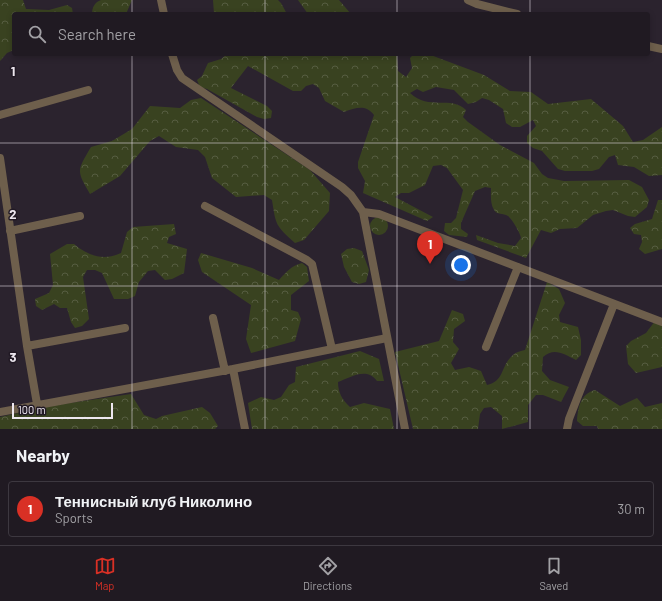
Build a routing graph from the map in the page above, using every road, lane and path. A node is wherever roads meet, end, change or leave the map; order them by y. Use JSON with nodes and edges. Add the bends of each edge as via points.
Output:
{"nodes":[{"id":1,"x":161,"y":0,"type":"edge"},
{"id":2,"x":468,"y":0,"type":"edge"},
{"id":3,"x":164,"y":12,"type":"edge"},
{"id":4,"x":509,"y":12,"type":"edge"},
{"id":5,"x":650,"y":46,"type":"edge"},
{"id":6,"x":662,"y":49,"type":"edge"},
{"id":7,"x":173,"y":56,"type":"edge"},
{"id":8,"x":88,"y":90,"type":"dead end"},
{"id":9,"x":0,"y":115,"type":"edge"},
{"id":10,"x":0,"y":158,"type":"edge"},
{"id":11,"x":205,"y":206,"type":"dead end"},
{"id":12,"x":363,"y":212,"type":"junction"},
{"id":13,"x":80,"y":216,"type":"dead end"},
{"id":14,"x":10,"y":231,"type":"junction"},
{"id":15,"x":518,"y":267,"type":"junction"},
{"id":16,"x":614,"y":304,"type":"junction"},
{"id":17,"x":213,"y":318,"type":"dead end"},
{"id":18,"x":662,"y":322,"type":"edge"},
{"id":19,"x":125,"y":328,"type":"dead end"},
{"id":20,"x":387,"y":338,"type":"junction"},
{"id":21,"x":27,"y":346,"type":"junction"},
{"id":22,"x":486,"y":347,"type":"dead end"},
{"id":23,"x":332,"y":349,"type":"junction"},
{"id":24,"x":233,"y":369,"type":"junction"},
{"id":25,"x":224,"y":371,"type":"junction"},
{"id":26,"x":37,"y":404,"type":"junction"},
{"id":27,"x":0,"y":412,"type":"edge"},
{"id":28,"x":245,"y":429,"type":"edge"},
{"id":29,"x":405,"y":429,"type":"edge"},
{"id":30,"x":567,"y":429,"type":"edge"}],
"edges":[{"from":1,"to":3,"type":"street"},
{"from":2,"to":4,"type":"street"},
{"from":5,"to":6,"type":"street"},
{"from":7,"to":12,"type":"street","via":[[182,78],[342,187]]},
{"from":8,"to":9,"type":"street"},
{"from":10,"to":14,"type":"street"},
{"from":11,"to":23,"type":"street","via":[[312,264]]},
{"from":12,"to":15,"type":"street","via":[[379,214]]},
{"from":12,"to":20,"type":"street"},
{"from":13,"to":14,"type":"street"},
{"from":14,"to":21,"type":"street"},
{"from":15,"to":16,"type":"street"},
{"from":15,"to":22,"type":"street"},
{"from":16,"to":18,"type":"street"},
{"from":16,"to":30,"type":"street"},
{"from":17,"to":25,"type":"street"},
{"from":19,"to":21,"type":"street"},
{"from":20,"to":23,"type":"street"},
{"from":20,"to":29,"type":"street"},
{"from":21,"to":26,"type":"street"},
{"from":23,"to":24,"type":"street"},
{"from":24,"to":25,"type":"street"},
{"from":24,"to":28,"type":"street"},
{"from":25,"to":26,"type":"street"},
{"from":26,"to":27,"type":"street"}]}
